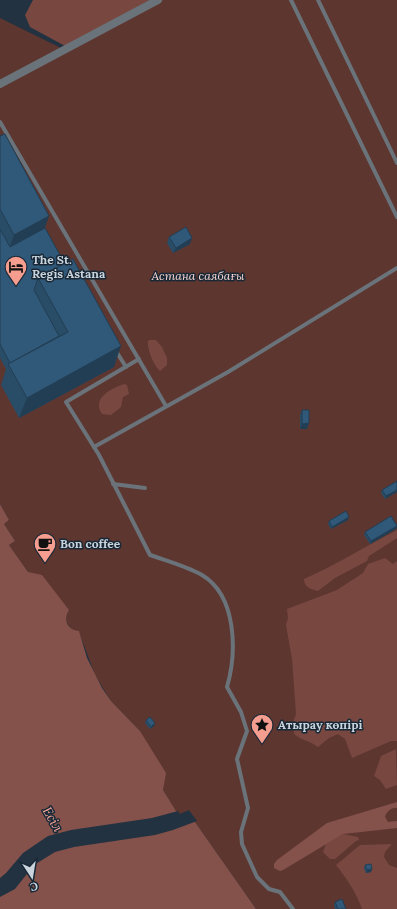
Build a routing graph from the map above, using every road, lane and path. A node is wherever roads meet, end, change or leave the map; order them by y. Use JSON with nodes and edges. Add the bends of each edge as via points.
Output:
{"nodes":[{"id":1,"x":158,"y":0,"type":"edge"},
{"id":2,"x":291,"y":0,"type":"edge"},
{"id":3,"x":318,"y":0,"type":"edge"},
{"id":4,"x":0,"y":84,"type":"edge"},
{"id":5,"x":0,"y":122,"type":"edge"},
{"id":6,"x":16,"y":150,"type":"junction"},
{"id":7,"x":10,"y":154,"type":"edge"},
{"id":8,"x":397,"y":163,"type":"edge"},
{"id":9,"x":397,"y":217,"type":"edge"},
{"id":10,"x":397,"y":268,"type":"edge"},
{"id":11,"x":114,"y":347,"type":"edge"},
{"id":12,"x":139,"y":359,"type":"junction"},
{"id":13,"x":126,"y":367,"type":"junction"},
{"id":14,"x":166,"y":406,"type":"junction"},
{"id":15,"x":94,"y":447,"type":"junction"},
{"id":16,"x":113,"y":484,"type":"junction"},
{"id":17,"x":145,"y":488,"type":"dead end"},
{"id":18,"x":294,"y":909,"type":"edge"}],
"edges":[{"from":1,"to":4,"type":"street"},
{"from":2,"to":9,"type":"lane"},
{"from":3,"to":8,"type":"lane"},
{"from":5,"to":6,"type":"lane"},
{"from":6,"to":7,"type":"lane"},
{"from":6,"to":12,"type":"lane"},
{"from":10,"to":14,"type":"lane","via":[[228,372]]},
{"from":11,"to":13,"type":"lane"},
{"from":12,"to":13,"type":"lane"},
{"from":12,"to":14,"type":"lane"},
{"from":13,"to":15,"type":"lane","via":[[66,402]]},
{"from":14,"to":15,"type":"lane"},
{"from":15,"to":16,"type":"lane"},
{"from":16,"to":17,"type":"lane"},
{"from":16,"to":18,"type":"lane","via":[[150,555],[202,575],[216,588],[227,604],[232,634],[232,669],[227,687],[241,712],[247,731],[237,759],[248,808],[241,832],[242,844],[257,877],[269,889],[280,892]]}]}
